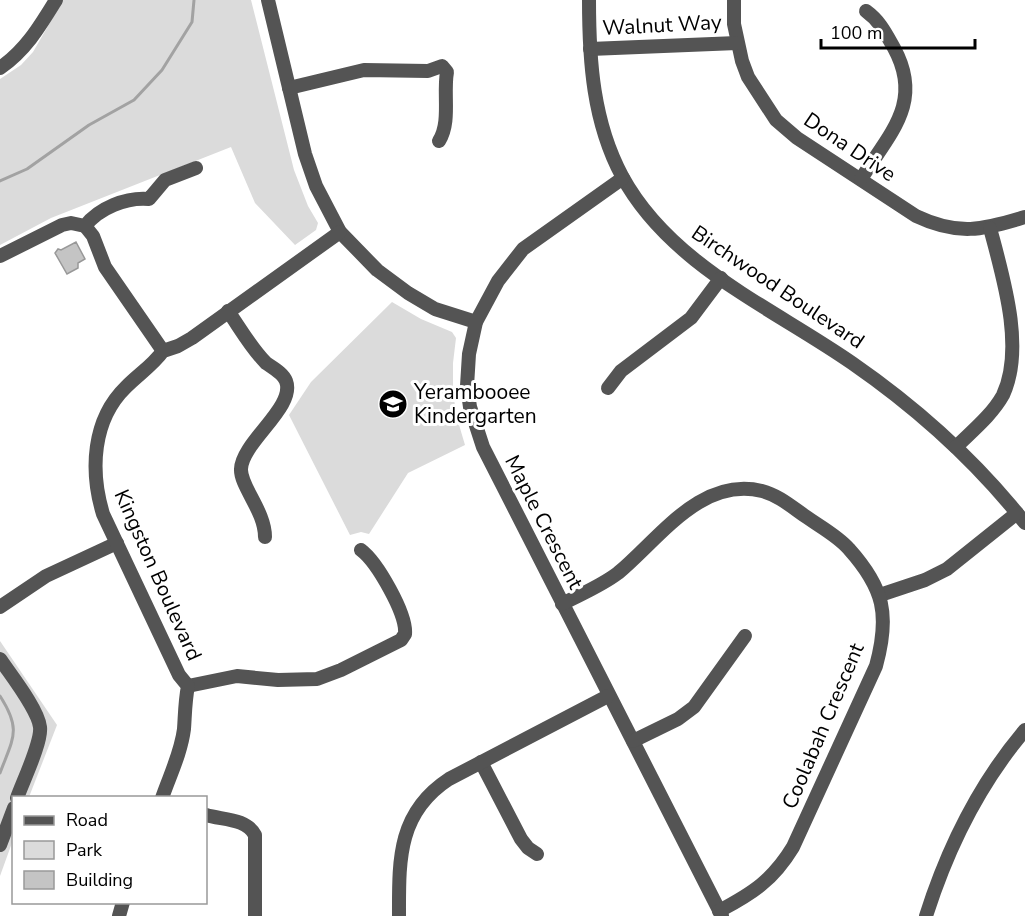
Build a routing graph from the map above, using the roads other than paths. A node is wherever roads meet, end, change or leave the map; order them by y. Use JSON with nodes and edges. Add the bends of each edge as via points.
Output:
{"nodes":[{"id":1,"x":56,"y":0,"type":"edge"},
{"id":2,"x":268,"y":0,"type":"edge"},
{"id":3,"x":589,"y":0,"type":"edge"},
{"id":4,"x":734,"y":0,"type":"edge"},
{"id":5,"x":866,"y":11,"type":"dead end"},
{"id":6,"x":737,"y":43,"type":"junction"},
{"id":7,"x":590,"y":49,"type":"junction"},
{"id":8,"x":0,"y":68,"type":"edge"},
{"id":9,"x":290,"y":88,"type":"junction"},
{"id":10,"x":439,"y":141,"type":"dead end"},
{"id":11,"x":196,"y":168,"type":"dead end"},
{"id":12,"x":623,"y":178,"type":"junction"},
{"id":13,"x":861,"y":179,"type":"junction"},
{"id":14,"x":1025,"y":217,"type":"edge"},
{"id":15,"x":85,"y":226,"type":"junction"},
{"id":16,"x":990,"y":228,"type":"junction"},
{"id":17,"x":340,"y":232,"type":"junction"},
{"id":18,"x":0,"y":256,"type":"edge"},
{"id":19,"x":721,"y":278,"type":"junction"},
{"id":20,"x":228,"y":311,"type":"junction"},
{"id":21,"x":476,"y":322,"type":"junction"},
{"id":22,"x":1020,"y":336,"type":"edge"},
{"id":23,"x":163,"y":351,"type":"junction"},
{"id":24,"x":608,"y":388,"type":"dead end"},
{"id":25,"x":956,"y":447,"type":"junction"},
{"id":26,"x":1021,"y":518,"type":"edge"},
{"id":27,"x":265,"y":537,"type":"dead end"},
{"id":28,"x":117,"y":543,"type":"junction"},
{"id":29,"x":361,"y":550,"type":"dead end"},
{"id":30,"x":880,"y":595,"type":"junction"},
{"id":31,"x":562,"y":604,"type":"junction"},
{"id":32,"x":0,"y":607,"type":"edge"},
{"id":33,"x":745,"y":636,"type":"dead end"},
{"id":34,"x":0,"y":658,"type":"edge"},
{"id":35,"x":188,"y":686,"type":"junction"},
{"id":36,"x":608,"y":696,"type":"junction"},
{"id":37,"x":1025,"y":730,"type":"edge"},
{"id":38,"x":633,"y":741,"type":"junction"},
{"id":39,"x":481,"y":762,"type":"junction"},
{"id":40,"x":18,"y":796,"type":"edge"},
{"id":41,"x":163,"y":796,"type":"edge"},
{"id":42,"x":12,"y":813,"type":"edge"},
{"id":43,"x":207,"y":815,"type":"edge"},
{"id":44,"x":0,"y":845,"type":"edge"},
{"id":45,"x":537,"y":854,"type":"dead end"},
{"id":46,"x":721,"y":913,"type":"edge"},
{"id":47,"x":255,"y":916,"type":"edge"},
{"id":48,"x":399,"y":916,"type":"edge"},
{"id":49,"x":926,"y":916,"type":"edge"}],
"edges":[{"from":1,"to":8,"type":"street","via":[[32,39]]},
{"from":2,"to":9,"type":"street"},
{"from":3,"to":7,"type":"street","name":"Birchwood Boulevard"},
{"from":4,"to":6,"type":"street","name":"Dona Drive"},
{"from":5,"to":13,"type":"street","via":[[882,25],[903,63],[907,89],[901,116]]},
{"from":6,"to":7,"type":"street","name":"Walnut Way"},
{"from":6,"to":13,"type":"street","name":"Dona Drive","via":[[748,77],[776,120]]},
{"from":7,"to":12,"type":"street","name":"Birchwood Boulevard","via":[[598,112]]},
{"from":9,"to":10,"type":"street","via":[[364,70],[428,71],[442,66],[447,72],[445,125]]},
{"from":9,"to":17,"type":"street","via":[[316,186]]},
{"from":11,"to":15,"type":"street","via":[[165,180],[149,199],[128,200],[103,210]]},
{"from":12,"to":19,"type":"street","name":"Birchwood Boulevard","via":[[658,226],[683,252]]},
{"from":12,"to":21,"type":"street","name":"Maple Crescent","via":[[523,249],[498,281]]},
{"from":13,"to":16,"type":"street","name":"Dona Drive","via":[[935,225],[955,230]]},
{"from":14,"to":16,"type":"street","name":"Dona Drive"},
{"from":15,"to":18,"type":"street","via":[[62,225]]},
{"from":15,"to":23,"type":"street","via":[[105,267]]},
{"from":16,"to":22,"type":"street"},
{"from":17,"to":20,"type":"street","name":"Kingston Boulevard"},
{"from":17,"to":21,"type":"street","via":[[377,270],[408,293],[435,309]]},
{"from":19,"to":24,"type":"street","via":[[691,318],[621,371]]},
{"from":19,"to":25,"type":"street","name":"Birchwood Boulevard","via":[[905,401]]},
{"from":20,"to":23,"type":"street","name":"Kingston Boulevard","via":[[178,346]]},
{"from":20,"to":27,"type":"street","via":[[257,354],[284,376],[288,388],[284,401],[241,467],[262,517]]},
{"from":21,"to":31,"type":"street","name":"Maple Crescent","via":[[469,354],[470,407],[483,447]]},
{"from":22,"to":25,"type":"street","via":[[1003,396]]},
{"from":23,"to":28,"type":"street","name":"Kingston Boulevard","via":[[125,388],[100,430],[94,464],[97,492]]},
{"from":25,"to":26,"type":"street","name":"Birchwood Boulevard"},
{"from":26,"to":30,"type":"street","via":[[947,568]]},
{"from":28,"to":32,"type":"street","via":[[46,576]]},
{"from":28,"to":35,"type":"street","name":"Kingston Boulevard","via":[[179,675]]},
{"from":29,"to":35,"type":"street","via":[[375,563],[404,619],[405,634],[401,640],[317,679],[237,676]]},
{"from":30,"to":31,"type":"street","name":"Coolabah Crescent","via":[[865,567],[846,545],[781,500],[762,491],[731,489],[702,500],[616,574]]},
{"from":30,"to":46,"type":"street","name":"Coolabah Crescent","via":[[884,626],[876,666],[793,848],[770,879]]},
{"from":31,"to":36,"type":"street","name":"Maple Crescent"},
{"from":33,"to":38,"type":"street","via":[[694,707]]},
{"from":34,"to":40,"type":"street","via":[[35,712],[40,727]]},
{"from":35,"to":41,"type":"street","name":"Kingston Boulevard","via":[[179,753]]},
{"from":36,"to":38,"type":"street","name":"Maple Crescent"},
{"from":36,"to":39,"type":"street"},
{"from":37,"to":49,"type":"street","via":[[961,829]]},
{"from":38,"to":46,"type":"street","name":"Maple Crescent"},
{"from":39,"to":45,"type":"street","via":[[520,839]]},
{"from":39,"to":48,"type":"street","via":[[437,787],[411,820],[400,852]]},
{"from":42,"to":44,"type":"street"},
{"from":43,"to":47,"type":"street","via":[[245,824],[255,835]]}]}
